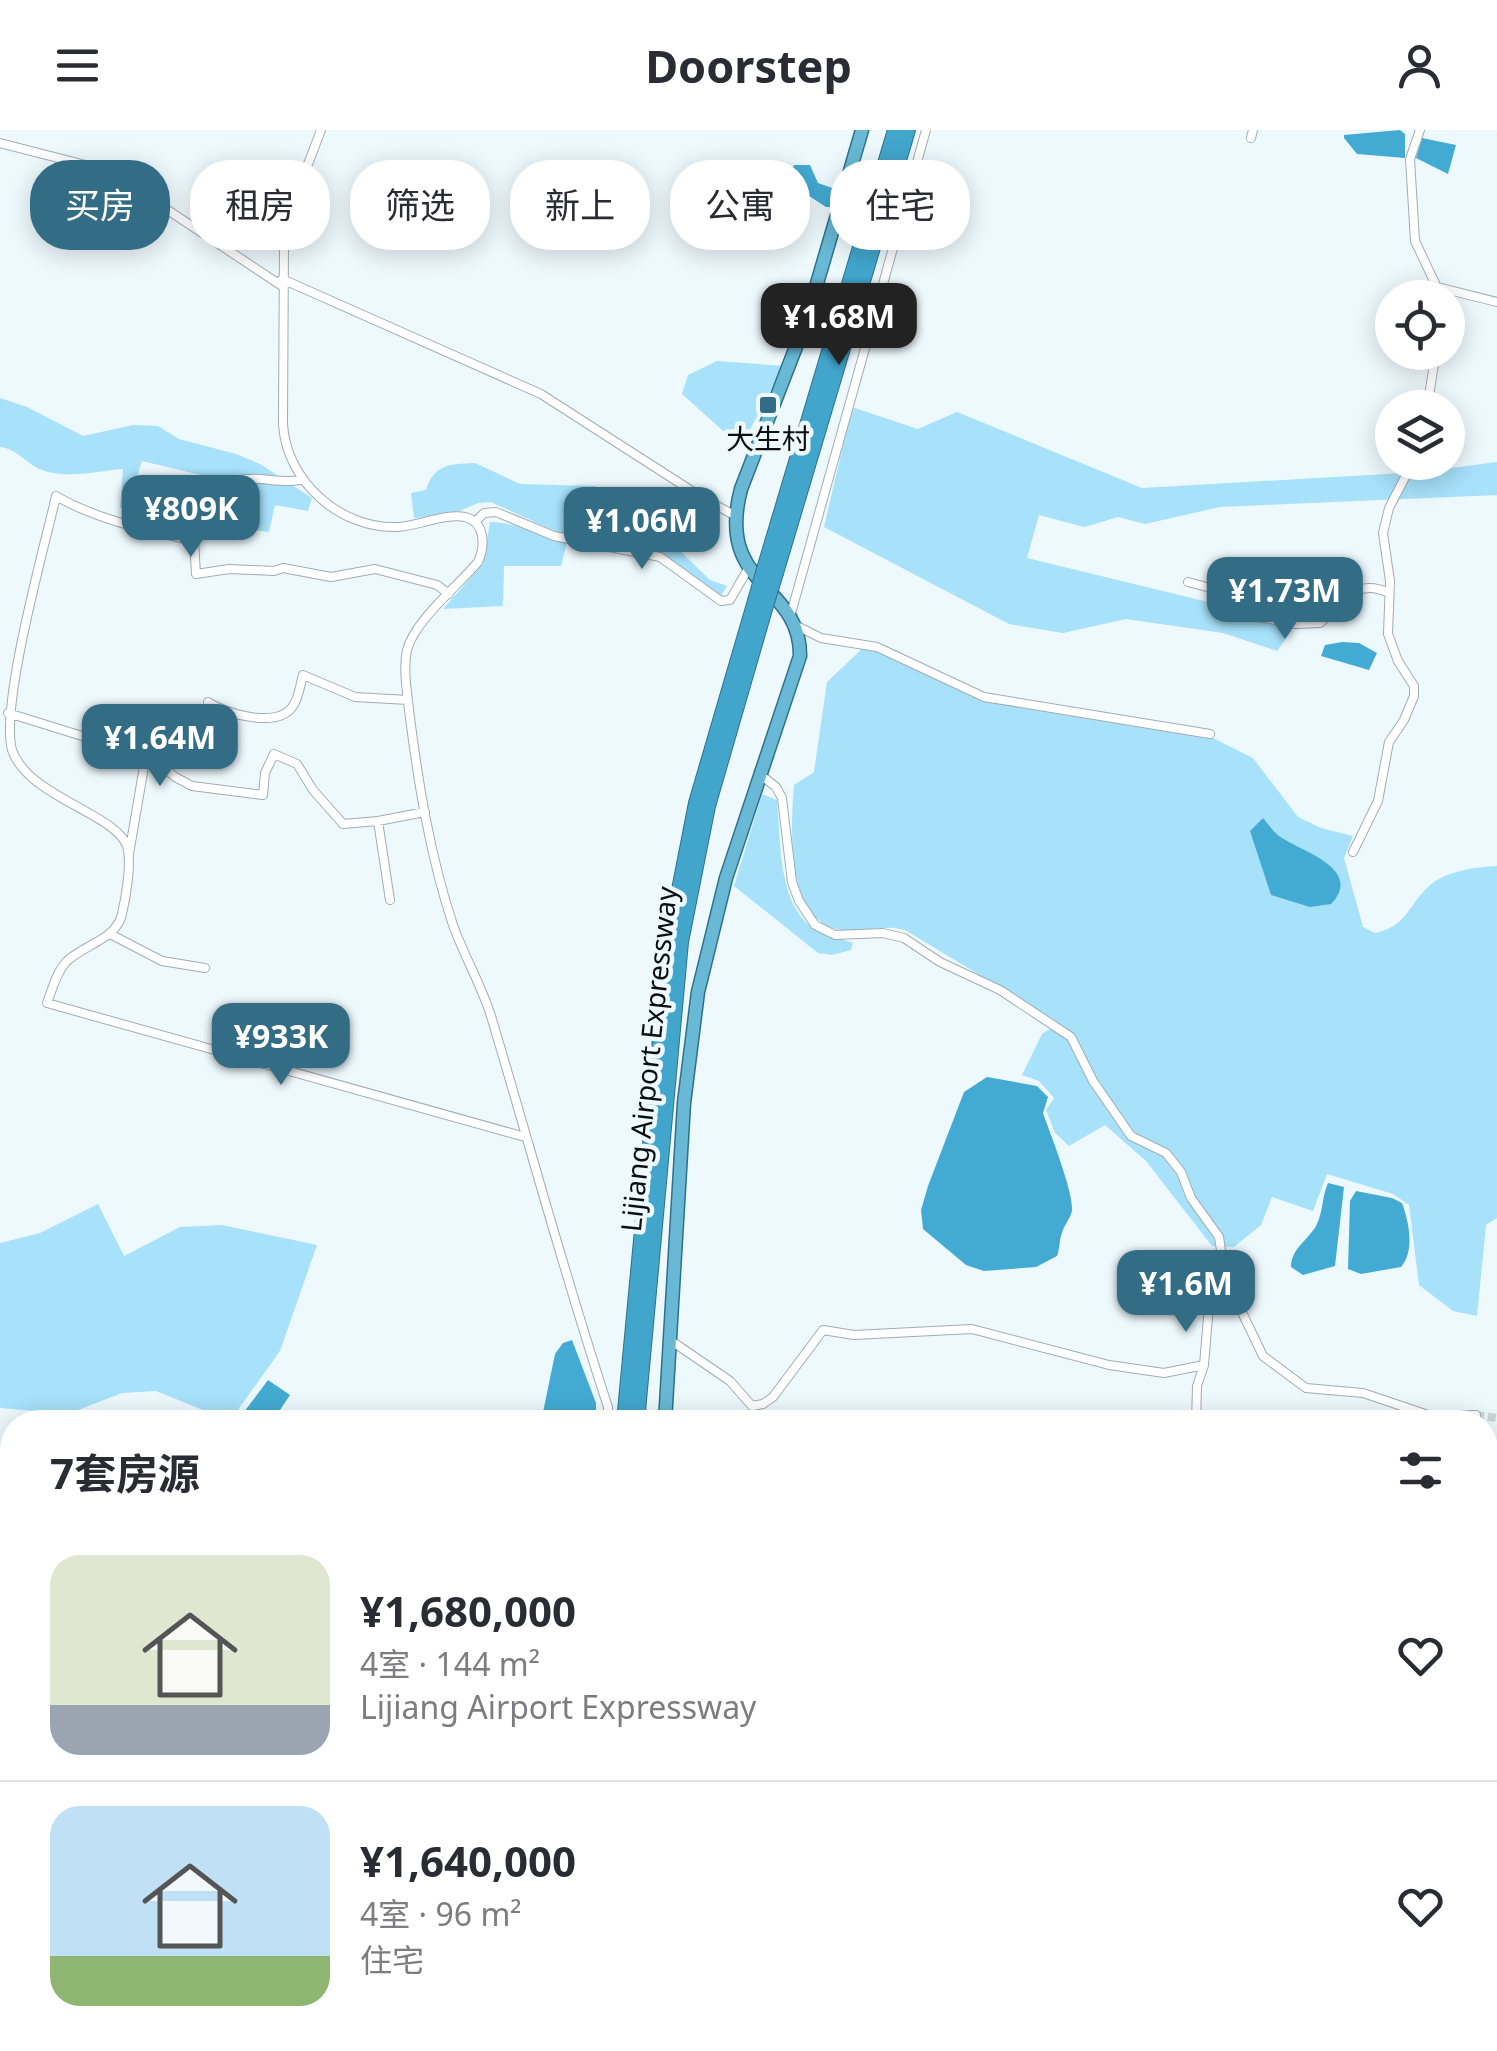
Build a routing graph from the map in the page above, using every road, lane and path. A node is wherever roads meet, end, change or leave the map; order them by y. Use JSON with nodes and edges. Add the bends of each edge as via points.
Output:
{"nodes":[{"id":1,"x":321,"y":130,"type":"edge"},
{"id":2,"x":862,"y":130,"type":"edge"},
{"id":3,"x":895,"y":130,"type":"edge"},
{"id":4,"x":908,"y":130,"type":"edge"},
{"id":5,"x":926,"y":130,"type":"edge"},
{"id":6,"x":1420,"y":130,"type":"edge"},
{"id":7,"x":0,"y":144,"type":"edge"},
{"id":8,"x":1434,"y":280,"type":"edge"},
{"id":9,"x":282,"y":283,"type":"junction"},
{"id":10,"x":1465,"y":294,"type":"edge"},
{"id":11,"x":1497,"y":302,"type":"edge"},
{"id":12,"x":300,"y":480,"type":"junction"},
{"id":13,"x":1403,"y":480,"type":"edge"},
{"id":14,"x":736,"y":516,"type":"junction"},
{"id":15,"x":475,"y":522,"type":"junction"},
{"id":16,"x":194,"y":542,"type":"junction"},
{"id":17,"x":748,"y":569,"type":"junction"},
{"id":18,"x":771,"y":570,"type":"junction"},
{"id":19,"x":1188,"y":582,"type":"dead end"},
{"id":20,"x":1390,"y":593,"type":"junction"},
{"id":21,"x":449,"y":594,"type":"junction"},
{"id":22,"x":760,"y":605,"type":"junction"},
{"id":23,"x":793,"y":621,"type":"junction"},
{"id":24,"x":408,"y":700,"type":"junction"},
{"id":25,"x":208,"y":702,"type":"dead end"},
{"id":26,"x":8,"y":713,"type":"junction"},
{"id":27,"x":1210,"y":734,"type":"dead end"},
{"id":28,"x":146,"y":755,"type":"junction"},
{"id":29,"x":761,"y":774,"type":"junction"},
{"id":30,"x":425,"y":812,"type":"junction"},
{"id":31,"x":378,"y":821,"type":"junction"},
{"id":32,"x":1353,"y":852,"type":"dead end"},
{"id":33,"x":128,"y":856,"type":"junction"},
{"id":34,"x":390,"y":900,"type":"dead end"},
{"id":35,"x":110,"y":934,"type":"junction"},
{"id":36,"x":205,"y":968,"type":"dead end"},
{"id":37,"x":525,"y":1137,"type":"junction"},
{"id":38,"x":1224,"y":1274,"type":"junction"},
{"id":39,"x":670,"y":1340,"type":"junction"},
{"id":40,"x":1204,"y":1365,"type":"junction"},
{"id":41,"x":608,"y":1410,"type":"edge"},
{"id":42,"x":625,"y":1410,"type":"edge"},
{"id":43,"x":637,"y":1410,"type":"edge"},
{"id":44,"x":666,"y":1410,"type":"edge"},
{"id":45,"x":1196,"y":1410,"type":"edge"},
{"id":46,"x":1413,"y":1410,"type":"edge"}],
"edges":[{"from":1,"to":9,"type":"street","via":[[288,218]]},
{"from":2,"to":14,"type":"highway","via":[[803,331]]},
{"from":3,"to":18,"type":"highway","name":"Lijiang Airport Expressway"},
{"from":4,"to":18,"type":"highway","name":"Lijiang Airport Expressway"},
{"from":5,"to":23,"type":"street"},
{"from":6,"to":8,"type":"street","via":[[1410,159],[1414,235]]},
{"from":7,"to":9,"type":"street","via":[[109,171]]},
{"from":9,"to":12,"type":"street","via":[[284,432]]},
{"from":9,"to":14,"type":"street","via":[[541,394]]},
{"from":10,"to":11,"type":"street"},
{"from":12,"to":15,"type":"street","via":[[368,524],[394,527],[459,516]]},
{"from":12,"to":16,"type":"street","via":[[237,481],[224,522],[198,524]]},
{"from":13,"to":20,"type":"street","via":[[1383,529]]},
{"from":14,"to":17,"type":"highway"},
{"from":15,"to":17,"type":"street","via":[[496,512],[554,536],[660,556],[722,602],[730,600]]},
{"from":15,"to":21,"type":"street","via":[[482,553]]},
{"from":16,"to":21,"type":"street","via":[[196,574],[283,568],[331,577],[375,569]]},
{"from":16,"to":26,"type":"street","via":[[124,524],[56,496]]},
{"from":17,"to":23,"type":"highway"},
{"from":18,"to":22,"type":"highway","name":"Lijiang Airport Expressway","bridge":true},
{"from":19,"to":20,"type":"street","via":[[1222,591],[1260,616],[1294,624],[1320,623],[1352,590]]},
{"from":20,"to":32,"type":"street","via":[[1388,634],[1414,696],[1389,742],[1378,801]]},
{"from":21,"to":24,"type":"street","via":[[408,646]]},
{"from":22,"to":42,"type":"highway","name":"Lijiang Airport Expressway","via":[[693,816],[668,941]]},
{"from":22,"to":43,"type":"highway","name":"Lijiang Airport Expressway","via":[[681,942]]},
{"from":23,"to":27,"type":"street","via":[[821,638],[877,646],[984,698]]},
{"from":23,"to":29,"type":"highway","via":[[799,665]]},
{"from":24,"to":25,"type":"street","via":[[355,697],[303,675],[295,704],[278,717],[224,712]]},
{"from":24,"to":30,"type":"street"},
{"from":26,"to":28,"type":"street"},
{"from":26,"to":33,"type":"street","via":[[10,741],[23,770],[120,835]]},
{"from":28,"to":31,"type":"street","via":[[192,786],[263,795],[274,754],[297,764],[343,824]]},
{"from":28,"to":33,"type":"street"},
{"from":29,"to":38,"type":"street","via":[[782,798],[792,882],[810,919],[835,934],[904,938],[1071,1037],[1132,1136],[1166,1153],[1181,1172],[1219,1237]]},
{"from":29,"to":39,"type":"highway","via":[[718,908],[694,1018]]},
{"from":30,"to":31,"type":"street"},
{"from":30,"to":37,"type":"street","via":[[454,927],[489,1010]]},
{"from":31,"to":34,"type":"street"},
{"from":33,"to":35,"type":"street","via":[[122,915]]},
{"from":35,"to":36,"type":"street","via":[[162,962]]},
{"from":35,"to":37,"type":"street","via":[[68,960],[47,1003]]},
{"from":37,"to":41,"type":"street"},
{"from":38,"to":40,"type":"street","via":[[1210,1293]]},
{"from":38,"to":46,"type":"street","via":[[1259,1350],[1293,1381]]},
{"from":39,"to":40,"type":"street","via":[[730,1381],[752,1406],[773,1397],[823,1330],[854,1335],[972,1329],[1114,1366],[1164,1373]]},
{"from":39,"to":44,"type":"highway"},
{"from":40,"to":45,"type":"street"}]}
